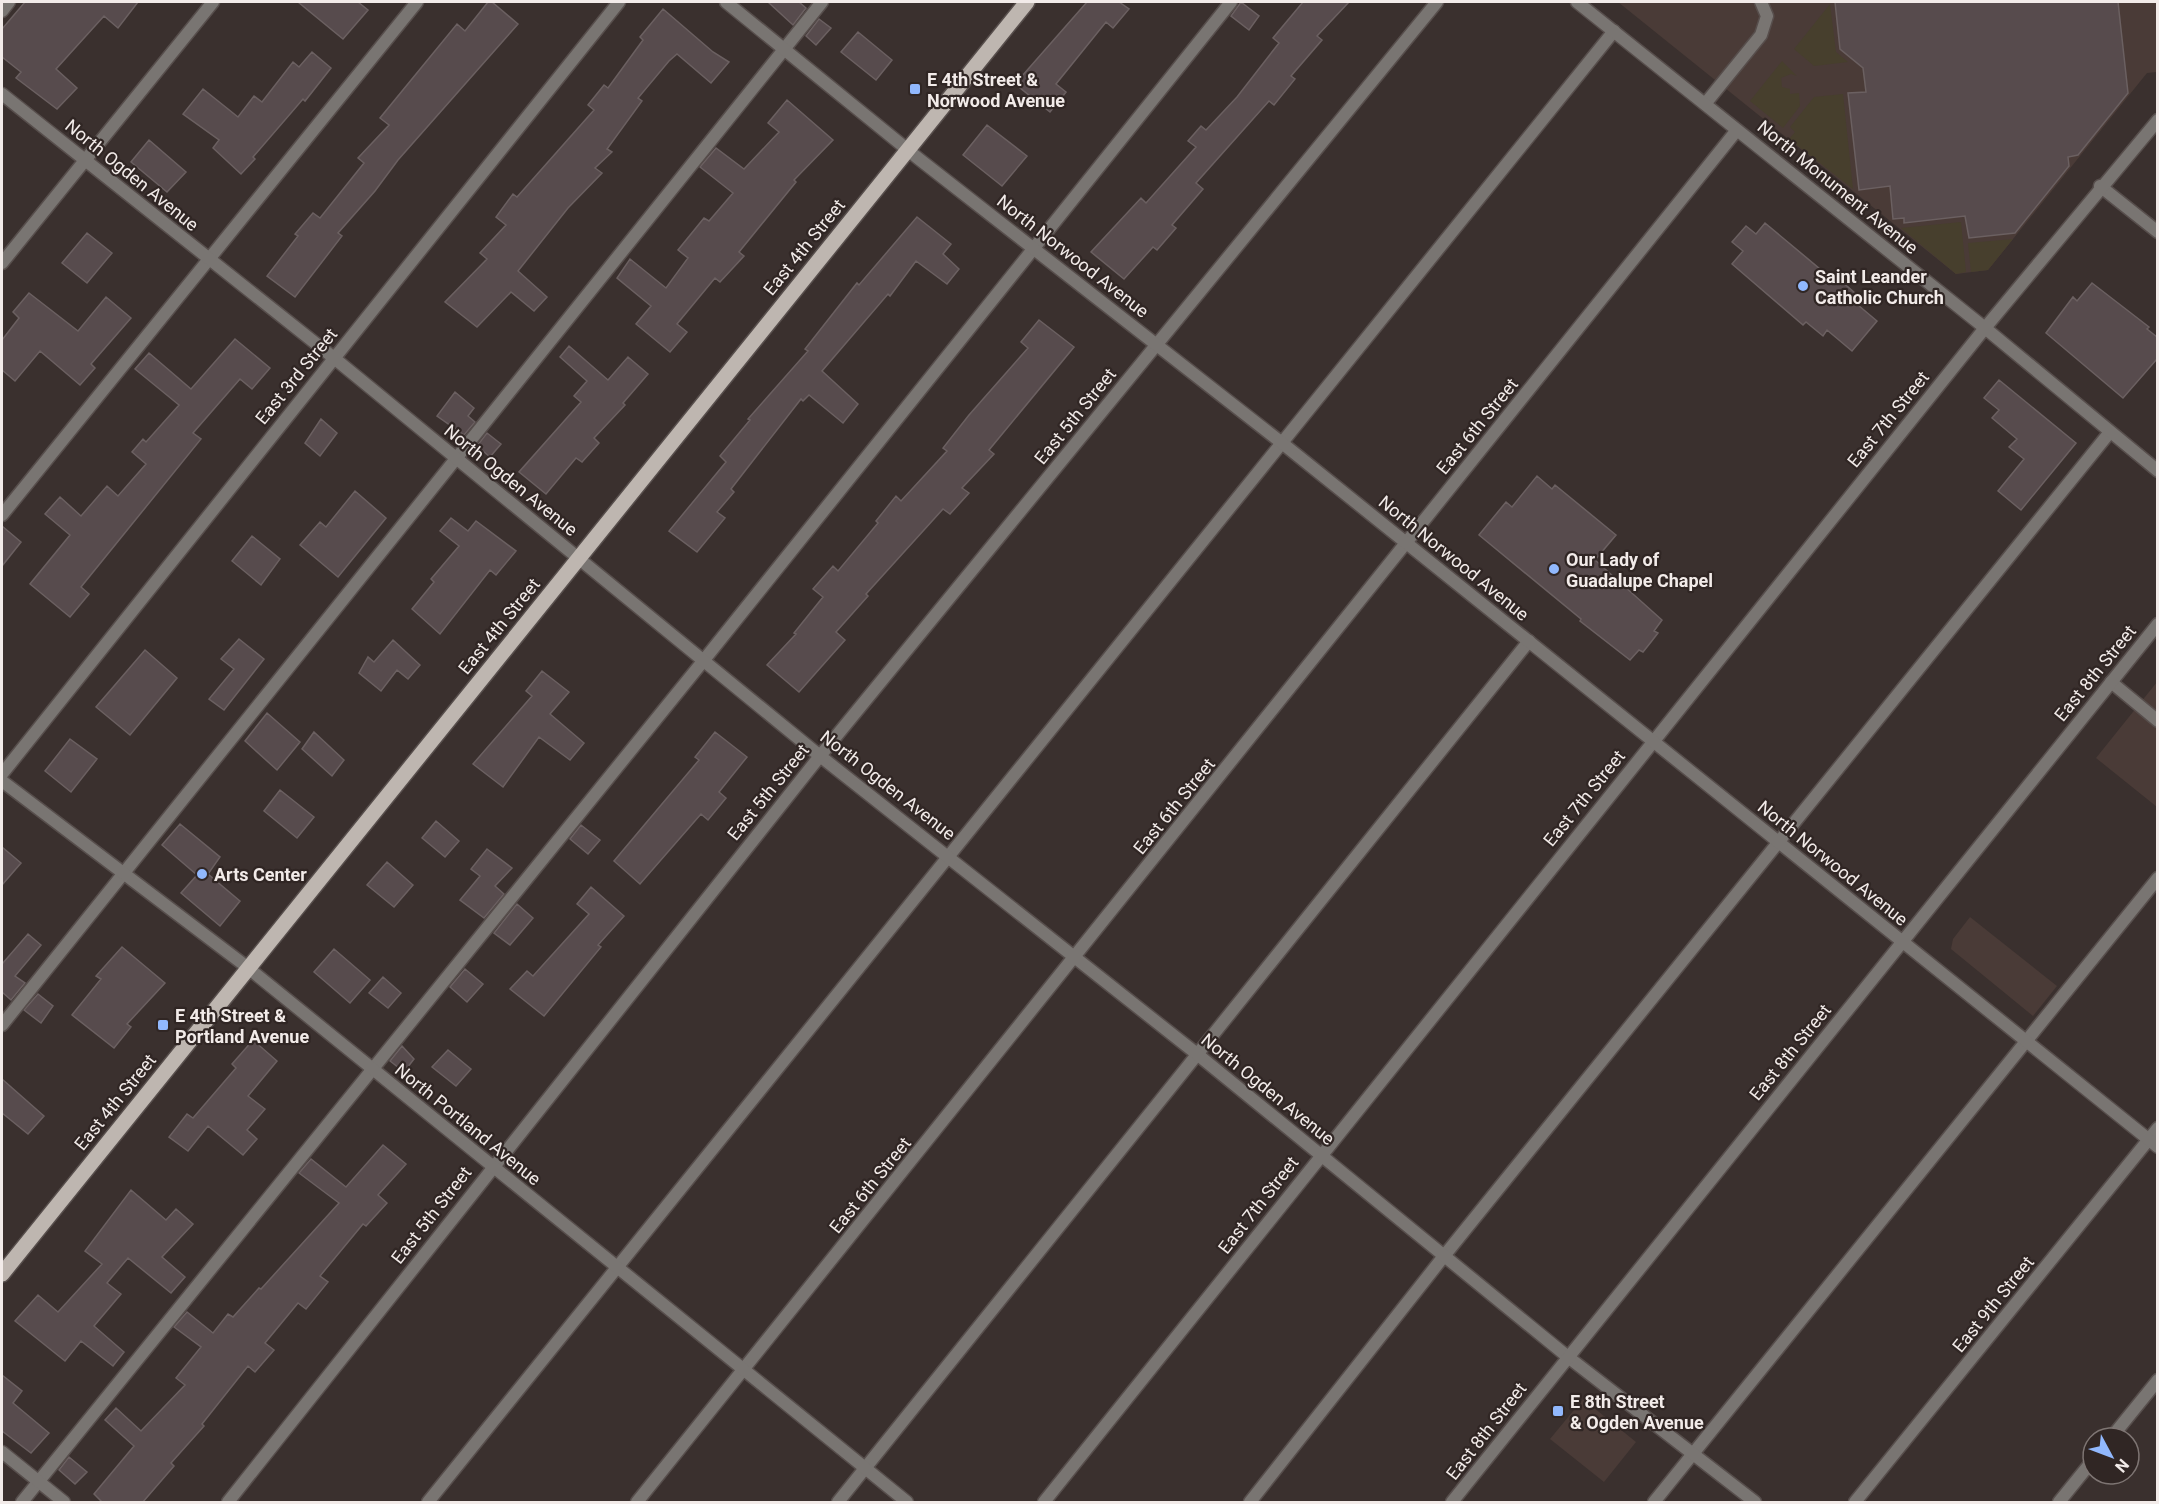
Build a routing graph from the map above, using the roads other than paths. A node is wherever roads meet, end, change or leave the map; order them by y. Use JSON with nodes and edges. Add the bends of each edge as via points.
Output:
{"nodes":[{"id":1,"x":9,"y":2,"type":"edge"},
{"id":2,"x":213,"y":2,"type":"edge"},
{"id":3,"x":417,"y":2,"type":"edge"},
{"id":4,"x":619,"y":2,"type":"edge"},
{"id":5,"x":726,"y":2,"type":"edge"},
{"id":6,"x":822,"y":2,"type":"edge"},
{"id":7,"x":1027,"y":2,"type":"edge"},
{"id":8,"x":1231,"y":2,"type":"edge"},
{"id":9,"x":1437,"y":2,"type":"edge"},
{"id":10,"x":1577,"y":2,"type":"edge"},
{"id":11,"x":1761,"y":2,"type":"edge"},
{"id":12,"x":2,"y":11,"type":"edge"},
{"id":13,"x":1614,"y":31,"type":"junction"},
{"id":14,"x":784,"y":49,"type":"junction"},
{"id":15,"x":2,"y":94,"type":"edge"},
{"id":16,"x":1705,"y":104,"type":"junction"},
{"id":17,"x":2157,"y":120,"type":"edge"},
{"id":18,"x":1737,"y":130,"type":"junction"},
{"id":19,"x":907,"y":150,"type":"junction"},
{"id":20,"x":85,"y":160,"type":"junction"},
{"id":21,"x":2100,"y":186,"type":"junction"},
{"id":22,"x":2157,"y":232,"type":"edge"},
{"id":23,"x":1034,"y":248,"type":"junction"},
{"id":24,"x":208,"y":260,"type":"junction"},
{"id":25,"x":2,"y":263,"type":"edge"},
{"id":26,"x":1985,"y":328,"type":"junction"},
{"id":27,"x":1157,"y":345,"type":"junction"},
{"id":28,"x":334,"y":358,"type":"junction"},
{"id":29,"x":2110,"y":432,"type":"junction"},
{"id":30,"x":1282,"y":443,"type":"junction"},
{"id":31,"x":454,"y":457,"type":"junction"},
{"id":32,"x":2157,"y":471,"type":"edge"},
{"id":33,"x":2,"y":515,"type":"edge"},
{"id":34,"x":1406,"y":543,"type":"junction"},
{"id":35,"x":579,"y":558,"type":"junction"},
{"id":36,"x":2157,"y":624,"type":"edge"},
{"id":37,"x":1529,"y":641,"type":"junction"},
{"id":38,"x":704,"y":660,"type":"junction"},
{"id":39,"x":2111,"y":682,"type":"junction"},
{"id":40,"x":2157,"y":721,"type":"edge"},
{"id":41,"x":1653,"y":741,"type":"junction"},
{"id":42,"x":820,"y":756,"type":"junction"},
{"id":43,"x":2,"y":774,"type":"edge"},
{"id":44,"x":2,"y":781,"type":"edge"},
{"id":45,"x":1779,"y":842,"type":"junction"},
{"id":46,"x":950,"y":856,"type":"junction"},
{"id":47,"x":122,"y":874,"type":"junction"},
{"id":48,"x":2157,"y":878,"type":"edge"},
{"id":49,"x":1902,"y":941,"type":"junction"},
{"id":50,"x":1076,"y":957,"type":"junction"},
{"id":51,"x":247,"y":967,"type":"junction"},
{"id":52,"x":2,"y":1025,"type":"edge"},
{"id":53,"x":2026,"y":1041,"type":"junction"},
{"id":54,"x":1197,"y":1054,"type":"junction"},
{"id":55,"x":371,"y":1070,"type":"junction"},
{"id":56,"x":2157,"y":1128,"type":"edge"},
{"id":57,"x":2153,"y":1143,"type":"edge"},
{"id":58,"x":1320,"y":1155,"type":"junction"},
{"id":59,"x":492,"y":1167,"type":"junction"},
{"id":60,"x":1444,"y":1256,"type":"junction"},
{"id":61,"x":618,"y":1267,"type":"junction"},
{"id":62,"x":2,"y":1274,"type":"edge"},
{"id":63,"x":1568,"y":1357,"type":"junction"},
{"id":64,"x":745,"y":1369,"type":"junction"},
{"id":65,"x":2157,"y":1380,"type":"edge"},
{"id":66,"x":2121,"y":1426,"type":"edge"},
{"id":67,"x":2,"y":1452,"type":"edge"},
{"id":68,"x":1693,"y":1454,"type":"junction"},
{"id":69,"x":864,"y":1469,"type":"junction"},
{"id":70,"x":2081,"y":1475,"type":"edge"},
{"id":71,"x":39,"y":1482,"type":"junction"},
{"id":72,"x":22,"y":1503,"type":"edge"},
{"id":73,"x":64,"y":1503,"type":"edge"},
{"id":74,"x":228,"y":1503,"type":"edge"},
{"id":75,"x":428,"y":1503,"type":"edge"},
{"id":76,"x":637,"y":1503,"type":"edge"},
{"id":77,"x":838,"y":1503,"type":"edge"},
{"id":78,"x":907,"y":1503,"type":"edge"},
{"id":79,"x":1044,"y":1503,"type":"edge"},
{"id":80,"x":1250,"y":1503,"type":"edge"},
{"id":81,"x":1452,"y":1503,"type":"edge"},
{"id":82,"x":1654,"y":1503,"type":"edge"},
{"id":83,"x":1755,"y":1503,"type":"edge"},
{"id":84,"x":1856,"y":1503,"type":"edge"},
{"id":85,"x":2059,"y":1503,"type":"edge"}],
"edges":[{"from":1,"to":12,"type":"street"},
{"from":2,"to":20,"type":"street"},
{"from":3,"to":24,"type":"street"},
{"from":4,"to":28,"type":"street","name":"East 3rd Street"},
{"from":5,"to":14,"type":"street","name":"North Norwood Avenue"},
{"from":6,"to":14,"type":"street"},
{"from":7,"to":19,"type":"main road","name":"East 4th Street"},
{"from":8,"to":23,"type":"street"},
{"from":9,"to":27,"type":"street","name":"East 5th Street"},
{"from":10,"to":13,"type":"street","name":"North Monument Avenue"},
{"from":11,"to":16,"type":"street","via":[[1767,16],[1761,35]]},
{"from":13,"to":16,"type":"street","name":"North Monument Avenue"},
{"from":13,"to":30,"type":"street"},
{"from":14,"to":19,"type":"street","name":"North Norwood Avenue"},
{"from":14,"to":31,"type":"street"},
{"from":15,"to":20,"type":"street","name":"North Ogden Avenue"},
{"from":16,"to":18,"type":"street","name":"North Monument Avenue"},
{"from":17,"to":21,"type":"street","name":"East 7th Street"},
{"from":18,"to":26,"type":"street","name":"North Monument Avenue"},
{"from":18,"to":34,"type":"street","name":"East 6th Street"},
{"from":19,"to":23,"type":"street","name":"North Norwood Avenue"},
{"from":19,"to":35,"type":"main road","name":"East 4th Street"},
{"from":20,"to":24,"type":"street","name":"North Ogden Avenue"},
{"from":20,"to":25,"type":"street"},
{"from":21,"to":22,"type":"street"},
{"from":21,"to":26,"type":"street","name":"East 7th Street"},
{"from":23,"to":27,"type":"street","name":"North Norwood Avenue"},
{"from":23,"to":38,"type":"street"},
{"from":24,"to":28,"type":"street","name":"North Ogden Avenue"},
{"from":24,"to":33,"type":"street"},
{"from":26,"to":29,"type":"street","name":"North Monument Avenue"},
{"from":26,"to":41,"type":"street","name":"East 7th Street"},
{"from":27,"to":30,"type":"street","name":"North Norwood Avenue"},
{"from":27,"to":42,"type":"street","name":"East 5th Street"},
{"from":28,"to":31,"type":"street","name":"North Ogden Avenue"},
{"from":28,"to":43,"type":"street","name":"East 3rd Street"},
{"from":29,"to":32,"type":"street","name":"North Monument Avenue"},
{"from":29,"to":45,"type":"street"},
{"from":30,"to":34,"type":"street","name":"North Norwood Avenue"},
{"from":30,"to":46,"type":"street"},
{"from":31,"to":35,"type":"street","name":"North Ogden Avenue"},
{"from":31,"to":47,"type":"street"},
{"from":34,"to":37,"type":"street","name":"North Norwood Avenue"},
{"from":34,"to":50,"type":"street","name":"East 6th Street"},
{"from":35,"to":38,"type":"street","name":"North Ogden Avenue"},
{"from":35,"to":51,"type":"main road","name":"East 4th Street"},
{"from":36,"to":39,"type":"street","name":"East 8th Street"},
{"from":37,"to":41,"type":"street","name":"North Norwood Avenue"},
{"from":37,"to":54,"type":"street"},
{"from":38,"to":42,"type":"street","name":"North Ogden Avenue"},
{"from":38,"to":55,"type":"street"},
{"from":39,"to":40,"type":"street"},
{"from":39,"to":49,"type":"street","name":"East 8th Street"},
{"from":41,"to":45,"type":"street","name":"North Norwood Avenue"},
{"from":41,"to":58,"type":"street","name":"East 7th Street"},
{"from":42,"to":46,"type":"street","name":"North Ogden Avenue"},
{"from":42,"to":59,"type":"street","name":"East 5th Street"},
{"from":44,"to":47,"type":"street","name":"North Portland Avenue"},
{"from":45,"to":49,"type":"street","name":"North Norwood Avenue"},
{"from":45,"to":60,"type":"street"},
{"from":46,"to":50,"type":"street","name":"North Ogden Avenue"},
{"from":46,"to":61,"type":"street"},
{"from":47,"to":51,"type":"street","name":"North Portland Avenue"},
{"from":47,"to":52,"type":"street"},
{"from":48,"to":53,"type":"street"},
{"from":49,"to":53,"type":"street","name":"North Norwood Avenue"},
{"from":49,"to":63,"type":"street","name":"East 8th Street"},
{"from":50,"to":54,"type":"street","name":"North Ogden Avenue"},
{"from":50,"to":64,"type":"street","name":"East 6th Street"},
{"from":51,"to":55,"type":"street","name":"North Portland Avenue"},
{"from":51,"to":62,"type":"main road","name":"East 4th Street"},
{"from":53,"to":57,"type":"street","name":"North Norwood Avenue"},
{"from":53,"to":68,"type":"street"},
{"from":54,"to":58,"type":"street","name":"North Ogden Avenue"},
{"from":54,"to":69,"type":"street"},
{"from":55,"to":59,"type":"street","name":"North Portland Avenue"},
{"from":55,"to":71,"type":"street"},
{"from":56,"to":57,"type":"street","name":"East 9th Street"},
{"from":57,"to":84,"type":"street","name":"East 9th Street"},
{"from":58,"to":60,"type":"street","name":"North Ogden Avenue"},
{"from":58,"to":79,"type":"street","name":"East 7th Street"},
{"from":59,"to":61,"type":"street","name":"North Portland Avenue"},
{"from":59,"to":74,"type":"street","name":"East 5th Street"},
{"from":60,"to":63,"type":"street","name":"North Ogden Avenue"},
{"from":60,"to":80,"type":"street"},
{"from":61,"to":64,"type":"street","name":"North Portland Avenue"},
{"from":61,"to":75,"type":"street"},
{"from":63,"to":68,"type":"street","name":"North Ogden Avenue"},
{"from":63,"to":81,"type":"street","name":"East 8th Street"},
{"from":64,"to":69,"type":"street","name":"North Portland Avenue"},
{"from":64,"to":76,"type":"street","name":"East 6th Street"},
{"from":65,"to":66,"type":"street"},
{"from":67,"to":71,"type":"street"},
{"from":68,"to":82,"type":"street"},
{"from":68,"to":83,"type":"street","name":"North Ogden Avenue"},
{"from":69,"to":77,"type":"street"},
{"from":69,"to":78,"type":"street","name":"North Portland Avenue"},
{"from":70,"to":85,"type":"street"},
{"from":71,"to":72,"type":"street"},
{"from":71,"to":73,"type":"street"}]}
